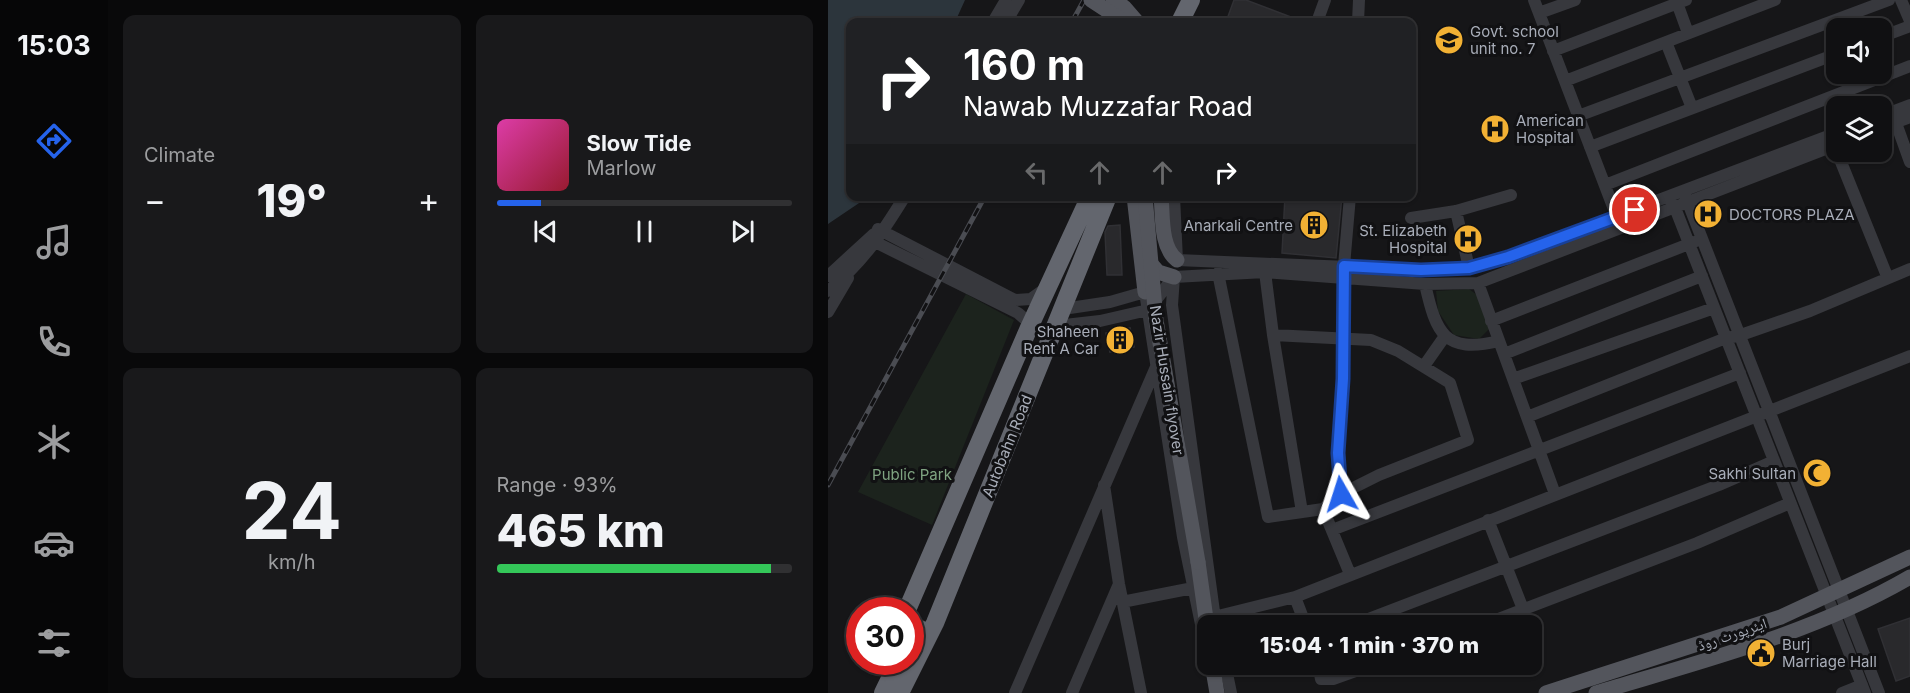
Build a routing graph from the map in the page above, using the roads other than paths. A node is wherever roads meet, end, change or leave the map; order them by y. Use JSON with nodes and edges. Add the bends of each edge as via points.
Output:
{"nodes":[{"id":1,"x":1005,"y":0,"type":"edge"},
{"id":2,"x":1019,"y":0,"type":"edge"},
{"id":3,"x":1191,"y":0,"type":"edge"},
{"id":4,"x":1203,"y":0,"type":"edge"},
{"id":5,"x":1325,"y":0,"type":"edge"},
{"id":6,"x":1359,"y":0,"type":"edge"},
{"id":7,"x":1534,"y":0,"type":"edge"},
{"id":8,"x":1575,"y":0,"type":"edge"},
{"id":9,"x":1775,"y":0,"type":"edge"},
{"id":10,"x":1889,"y":0,"type":"edge"},
{"id":11,"x":1901,"y":0,"type":"edge"},
{"id":12,"x":1679,"y":1,"type":"edge"},
{"id":13,"x":1103,"y":2,"type":"edge"},
{"id":14,"x":1539,"y":13,"type":"junction"},
{"id":15,"x":995,"y":18,"type":"edge"},
{"id":16,"x":1008,"y":18,"type":"edge"},
{"id":17,"x":1116,"y":18,"type":"edge"},
{"id":18,"x":1134,"y":18,"type":"edge"},
{"id":19,"x":1182,"y":18,"type":"edge"},
{"id":20,"x":1195,"y":18,"type":"edge"},
{"id":21,"x":1318,"y":18,"type":"edge"},
{"id":22,"x":1358,"y":18,"type":"edge"},
{"id":23,"x":1910,"y":21,"type":"edge"},
{"id":24,"x":1910,"y":26,"type":"edge"},
{"id":25,"x":1688,"y":33,"type":"junction"},
{"id":26,"x":1892,"y":33,"type":"edge"},
{"id":27,"x":1666,"y":42,"type":"junction"},
{"id":28,"x":1553,"y":51,"type":"junction"},
{"id":29,"x":1826,"y":58,"type":"edge"},
{"id":30,"x":1910,"y":66,"type":"edge"},
{"id":31,"x":1680,"y":76,"type":"junction"},
{"id":32,"x":1565,"y":81,"type":"junction"},
{"id":33,"x":1910,"y":105,"type":"edge"},
{"id":34,"x":1692,"y":108,"type":"junction"},
{"id":35,"x":1892,"y":112,"type":"edge"},
{"id":36,"x":1578,"y":116,"type":"junction"},
{"id":37,"x":1910,"y":117,"type":"edge"},
{"id":38,"x":1896,"y":123,"type":"junction"},
{"id":39,"x":1892,"y":125,"type":"edge"},
{"id":40,"x":1590,"y":147,"type":"junction"},
{"id":41,"x":1826,"y":148,"type":"edge"},
{"id":42,"x":1843,"y":162,"type":"edge"},
{"id":43,"x":1910,"y":162,"type":"edge"},
{"id":44,"x":1605,"y":184,"type":"junction"},
{"id":45,"x":1510,"y":195,"type":"dead end"},
{"id":46,"x":1685,"y":196,"type":"junction"},
{"id":47,"x":893,"y":201,"type":"edge"},
{"id":48,"x":901,"y":201,"type":"edge"},
{"id":49,"x":1088,"y":201,"type":"edge"},
{"id":50,"x":1106,"y":201,"type":"edge"},
{"id":51,"x":1134,"y":201,"type":"edge"},
{"id":52,"x":1145,"y":201,"type":"edge"},
{"id":53,"x":1161,"y":201,"type":"edge"},
{"id":54,"x":1174,"y":201,"type":"edge"},
{"id":55,"x":1350,"y":201,"type":"edge"},
{"id":56,"x":1673,"y":201,"type":"junction"},
{"id":57,"x":1456,"y":211,"type":"junction"},
{"id":58,"x":1617,"y":217,"type":"junction"},
{"id":59,"x":1411,"y":218,"type":"dead end"},
{"id":60,"x":881,"y":230,"type":"junction"},
{"id":61,"x":1138,"y":239,"type":"junction"},
{"id":62,"x":1701,"y":239,"type":"junction"},
{"id":63,"x":873,"y":241,"type":"junction"},
{"id":64,"x":1689,"y":244,"type":"junction"},
{"id":65,"x":1177,"y":260,"type":"junction"},
{"id":66,"x":1344,"y":266,"type":"junction"},
{"id":67,"x":1469,"y":268,"type":"junction"},
{"id":68,"x":1910,"y":269,"type":"edge"},
{"id":69,"x":854,"y":270,"type":"junction"},
{"id":70,"x":1158,"y":272,"type":"junction"},
{"id":71,"x":1264,"y":272,"type":"junction"},
{"id":72,"x":1218,"y":273,"type":"junction"},
{"id":73,"x":828,"y":276,"type":"edge"},
{"id":74,"x":1702,"y":276,"type":"junction"},
{"id":75,"x":1887,"y":276,"type":"junction"},
{"id":76,"x":1174,"y":277,"type":"junction"},
{"id":77,"x":1344,"y":279,"type":"junction"},
{"id":78,"x":1478,"y":282,"type":"junction"},
{"id":79,"x":1425,"y":284,"type":"junction"},
{"id":80,"x":1048,"y":286,"type":"junction"},
{"id":81,"x":828,"y":291,"type":"edge"},
{"id":82,"x":1145,"y":292,"type":"junction"},
{"id":83,"x":1714,"y":308,"type":"junction"},
{"id":84,"x":1064,"y":309,"type":"junction"},
{"id":85,"x":1148,"y":310,"type":"junction"},
{"id":86,"x":828,"y":312,"type":"edge"},
{"id":87,"x":1491,"y":321,"type":"junction"},
{"id":88,"x":1056,"y":326,"type":"junction"},
{"id":89,"x":1028,"y":330,"type":"junction"},
{"id":90,"x":1274,"y":335,"type":"junction"},
{"id":91,"x":1445,"y":336,"type":"junction"},
{"id":92,"x":1732,"y":337,"type":"junction"},
{"id":93,"x":1344,"y":338,"type":"junction"},
{"id":94,"x":1499,"y":341,"type":"junction"},
{"id":95,"x":1504,"y":354,"type":"junction"},
{"id":96,"x":1910,"y":356,"type":"edge"},
{"id":97,"x":1424,"y":366,"type":"junction"},
{"id":98,"x":1156,"y":367,"type":"junction"},
{"id":99,"x":1740,"y":373,"type":"junction"},
{"id":100,"x":1513,"y":379,"type":"junction"},
{"id":101,"x":1763,"y":414,"type":"junction"},
{"id":102,"x":1527,"y":417,"type":"junction"},
{"id":103,"x":1540,"y":451,"type":"junction"},
{"id":104,"x":1774,"y":461,"type":"junction"},
{"id":105,"x":1104,"y":485,"type":"junction"},
{"id":106,"x":1341,"y":494,"type":"junction"},
{"id":107,"x":1555,"y":494,"type":"junction"},
{"id":108,"x":1791,"y":503,"type":"junction"},
{"id":109,"x":1323,"y":509,"type":"junction"},
{"id":110,"x":1302,"y":512,"type":"junction"},
{"id":111,"x":1488,"y":520,"type":"junction"},
{"id":112,"x":947,"y":521,"type":"junction"},
{"id":113,"x":1332,"y":530,"type":"junction"},
{"id":114,"x":971,"y":534,"type":"junction"},
{"id":115,"x":1910,"y":557,"type":"edge"},
{"id":116,"x":1198,"y":562,"type":"junction"},
{"id":117,"x":1506,"y":566,"type":"junction"},
{"id":118,"x":1350,"y":574,"type":"junction"},
{"id":119,"x":1910,"y":577,"type":"edge"},
{"id":120,"x":1119,"y":584,"type":"junction"},
{"id":121,"x":1193,"y":588,"type":"junction"},
{"id":122,"x":1833,"y":594,"type":"junction"},
{"id":123,"x":914,"y":597,"type":"edge"},
{"id":124,"x":1295,"y":597,"type":"junction"},
{"id":125,"x":1122,"y":602,"type":"junction"},
{"id":126,"x":1523,"y":609,"type":"junction"},
{"id":127,"x":1840,"y":613,"type":"junction"},
{"id":128,"x":1199,"y":615,"type":"edge"},
{"id":129,"x":1205,"y":615,"type":"edge"},
{"id":130,"x":1213,"y":615,"type":"edge"},
{"id":131,"x":1214,"y":615,"type":"edge"},
{"id":132,"x":1235,"y":615,"type":"edge"},
{"id":133,"x":1302,"y":615,"type":"edge"},
{"id":134,"x":1379,"y":615,"type":"edge"},
{"id":135,"x":1508,"y":615,"type":"edge"},
{"id":136,"x":883,"y":675,"type":"edge"},
{"id":137,"x":892,"y":675,"type":"edge"},
{"id":138,"x":1213,"y":675,"type":"edge"},
{"id":139,"x":1227,"y":675,"type":"edge"},
{"id":140,"x":1321,"y":675,"type":"edge"},
{"id":141,"x":1346,"y":675,"type":"edge"},
{"id":142,"x":903,"y":686,"type":"edge"},
{"id":143,"x":1863,"y":689,"type":"edge"},
{"id":144,"x":876,"y":693,"type":"edge"},
{"id":145,"x":883,"y":693,"type":"edge"},
{"id":146,"x":1015,"y":693,"type":"edge"},
{"id":147,"x":1071,"y":693,"type":"edge"},
{"id":148,"x":1141,"y":693,"type":"edge"},
{"id":149,"x":1216,"y":693,"type":"edge"},
{"id":150,"x":1231,"y":693,"type":"edge"},
{"id":151,"x":1546,"y":693,"type":"edge"},
{"id":152,"x":1596,"y":693,"type":"edge"},
{"id":153,"x":1842,"y":693,"type":"edge"},
{"id":154,"x":1879,"y":693,"type":"edge"}],
"edges":[{"from":1,"to":15,"type":"street"},
{"from":2,"to":16,"type":"street"},
{"from":3,"to":19,"type":"highway"},
{"from":4,"to":20,"type":"highway"},
{"from":5,"to":21,"type":"street"},
{"from":6,"to":22,"type":"street"},
{"from":7,"to":14,"type":"street"},
{"from":8,"to":14,"type":"street"},
{"from":9,"to":25,"type":"street"},
{"from":10,"to":31,"type":"street"},
{"from":11,"to":23,"type":"street"},
{"from":12,"to":25,"type":"street"},
{"from":12,"to":28,"type":"street"},
{"from":13,"to":17,"type":"main road","bridge":true},
{"from":13,"to":18,"type":"main road","via":[[1124,7]]},
{"from":14,"to":28,"type":"street"},
{"from":24,"to":26,"type":"street"},
{"from":25,"to":27,"type":"street"},
{"from":27,"to":31,"type":"street"},
{"from":27,"to":32,"type":"street"},
{"from":28,"to":32,"type":"street"},
{"from":29,"to":34,"type":"street"},
{"from":30,"to":44,"type":"street"},
{"from":31,"to":34,"type":"street"},
{"from":31,"to":36,"type":"street"},
{"from":32,"to":36,"type":"street"},
{"from":33,"to":35,"type":"street"},
{"from":34,"to":40,"type":"street"},
{"from":36,"to":40,"type":"street"},
{"from":37,"to":38,"type":"street"},
{"from":38,"to":39,"type":"street"},
{"from":38,"to":43,"type":"street"},
{"from":40,"to":44,"type":"street"},
{"from":41,"to":46,"type":"street"},
{"from":42,"to":75,"type":"street"},
{"from":44,"to":58,"type":"street"},
{"from":45,"to":57,"type":"street"},
{"from":46,"to":56,"type":"street"},
{"from":46,"to":62,"type":"street"},
{"from":47,"to":60,"type":"street"},
{"from":48,"to":60,"type":"street"},
{"from":49,"to":80,"type":"highway","name":"Autobahn Road"},
{"from":50,"to":84,"type":"highway","name":"Autobahn Road"},
{"from":51,"to":61,"type":"main road"},
{"from":52,"to":116,"type":"main road","name":"Nazir Hussain flyover","bridge":true,"via":[[1156,320]]},
{"from":53,"to":65,"type":"main road","via":[[1165,242]]},
{"from":54,"to":65,"type":"street"},
{"from":55,"to":66,"type":"street"},
{"from":56,"to":58,"type":"street"},
{"from":56,"to":64,"type":"street"},
{"from":56,"to":78,"type":"street"},
{"from":57,"to":59,"type":"street"},
{"from":57,"to":67,"type":"street"},
{"from":58,"to":67,"type":"street"},
{"from":60,"to":63,"type":"street"},
{"from":60,"to":80,"type":"street","via":[[1015,300],[1031,299]]},
{"from":61,"to":70,"type":"main road","via":[[1147,260]]},
{"from":61,"to":82,"type":"main road"},
{"from":62,"to":64,"type":"street"},
{"from":62,"to":92,"type":"street"},
{"from":63,"to":69,"type":"street"},
{"from":63,"to":73,"type":"street"},
{"from":63,"to":89,"type":"street","via":[[1018,313],[1026,320]]},
{"from":64,"to":74,"type":"street"},
{"from":64,"to":87,"type":"street"},
{"from":65,"to":66,"type":"street"},
{"from":66,"to":67,"type":"street"},
{"from":66,"to":77,"type":"street"},
{"from":68,"to":75,"type":"street"},
{"from":69,"to":81,"type":"street"},
{"from":69,"to":86,"type":"street"},
{"from":70,"to":76,"type":"main road"},
{"from":70,"to":82,"type":"street"},
{"from":71,"to":72,"type":"street"},
{"from":71,"to":77,"type":"street"},
{"from":71,"to":90,"type":"street"},
{"from":72,"to":76,"type":"street"},
{"from":72,"to":110,"type":"street","via":[[1266,515]]},
{"from":74,"to":83,"type":"street"},
{"from":74,"to":95,"type":"street"},
{"from":75,"to":92,"type":"street","via":[[1810,311]]},
{"from":76,"to":85,"type":"street"},
{"from":76,"to":131,"type":"street","via":[[1173,305]]},
{"from":77,"to":79,"type":"street"},
{"from":77,"to":93,"type":"street"},
{"from":78,"to":79,"type":"street"},
{"from":78,"to":87,"type":"street"},
{"from":79,"to":91,"type":"street","via":[[1433,320]]},
{"from":80,"to":89,"type":"highway","name":"Autobahn Road"},
{"from":82,"to":84,"type":"street"},
{"from":82,"to":85,"type":"street"},
{"from":83,"to":92,"type":"street"},
{"from":83,"to":100,"type":"street"},
{"from":84,"to":88,"type":"highway","name":"Autobahn Road"},
{"from":85,"to":88,"type":"street"},
{"from":85,"to":98,"type":"street"},
{"from":87,"to":94,"type":"street"},
{"from":88,"to":114,"type":"highway","name":"Autobahn Road"},
{"from":89,"to":112,"type":"highway","name":"Autobahn Road"},
{"from":90,"to":93,"type":"street"},
{"from":90,"to":110,"type":"street"},
{"from":91,"to":94,"type":"street","via":[[1466,345]]},
{"from":91,"to":97,"type":"street"},
{"from":92,"to":99,"type":"street"},
{"from":92,"to":101,"type":"street"},
{"from":92,"to":102,"type":"street"},
{"from":93,"to":97,"type":"street","via":[[1371,339]]},
{"from":93,"to":106,"type":"street","via":[[1338,453]]},
{"from":94,"to":95,"type":"street"},
{"from":95,"to":100,"type":"street"},
{"from":96,"to":101,"type":"street"},
{"from":97,"to":106,"type":"street","via":[[1450,383],[1468,440]]},
{"from":98,"to":105,"type":"street"},
{"from":98,"to":121,"type":"street"},
{"from":99,"to":101,"type":"street"},
{"from":99,"to":103,"type":"street"},
{"from":100,"to":102,"type":"street"},
{"from":101,"to":104,"type":"street"},
{"from":101,"to":107,"type":"street"},
{"from":101,"to":122,"type":"street"},
{"from":102,"to":103,"type":"street"},
{"from":103,"to":107,"type":"street"},
{"from":103,"to":113,"type":"street"},
{"from":104,"to":108,"type":"street"},
{"from":104,"to":117,"type":"street"},
{"from":105,"to":120,"type":"street"},
{"from":105,"to":146,"type":"street"},
{"from":106,"to":109,"type":"street"},
{"from":107,"to":111,"type":"street"},
{"from":108,"to":122,"type":"street"},
{"from":108,"to":126,"type":"street"},
{"from":109,"to":110,"type":"street"},
{"from":109,"to":113,"type":"street"},
{"from":111,"to":117,"type":"street"},
{"from":111,"to":118,"type":"street"},
{"from":112,"to":114,"type":"highway","via":[[946,543],[920,610],[929,611],[959,542]]},
{"from":112,"to":123,"type":"highway","name":"Autobahn Road"},
{"from":113,"to":118,"type":"street"},
{"from":114,"to":142,"type":"highway","name":"Autobahn Road","via":[[935,623]]},
{"from":115,"to":122,"type":"main road","name":"ایئرپورٹ روڈ"},
{"from":116,"to":129,"type":"main road"},
{"from":116,"to":130,"type":"main road"},
{"from":117,"to":126,"type":"street"},
{"from":117,"to":134,"type":"street"},
{"from":118,"to":124,"type":"street"},
{"from":119,"to":127,"type":"main road","name":"ایئرپورٹ روڈ"},
{"from":120,"to":125,"type":"street"},
{"from":120,"to":147,"type":"street"},
{"from":121,"to":125,"type":"street"},
{"from":121,"to":128,"type":"street"},
{"from":122,"to":127,"type":"street"},
{"from":122,"to":151,"type":"main road","name":"ایئرپورٹ روڈ","via":[[1698,646]]},
{"from":124,"to":132,"type":"street"},
{"from":124,"to":133,"type":"street"},
{"from":125,"to":148,"type":"street"},
{"from":126,"to":135,"type":"street"},
{"from":127,"to":143,"type":"street"},
{"from":127,"to":152,"type":"main road","name":"ایئرپورٹ روڈ"},
{"from":127,"to":154,"type":"street"},
{"from":136,"to":144,"type":"highway"},
{"from":137,"to":145,"type":"highway"},
{"from":138,"to":149,"type":"main road"},
{"from":139,"to":150,"type":"street"},
{"from":140,"to":141,"type":"street","via":[[1322,679],[1333,680]]},
{"from":143,"to":153,"type":"street"}]}
